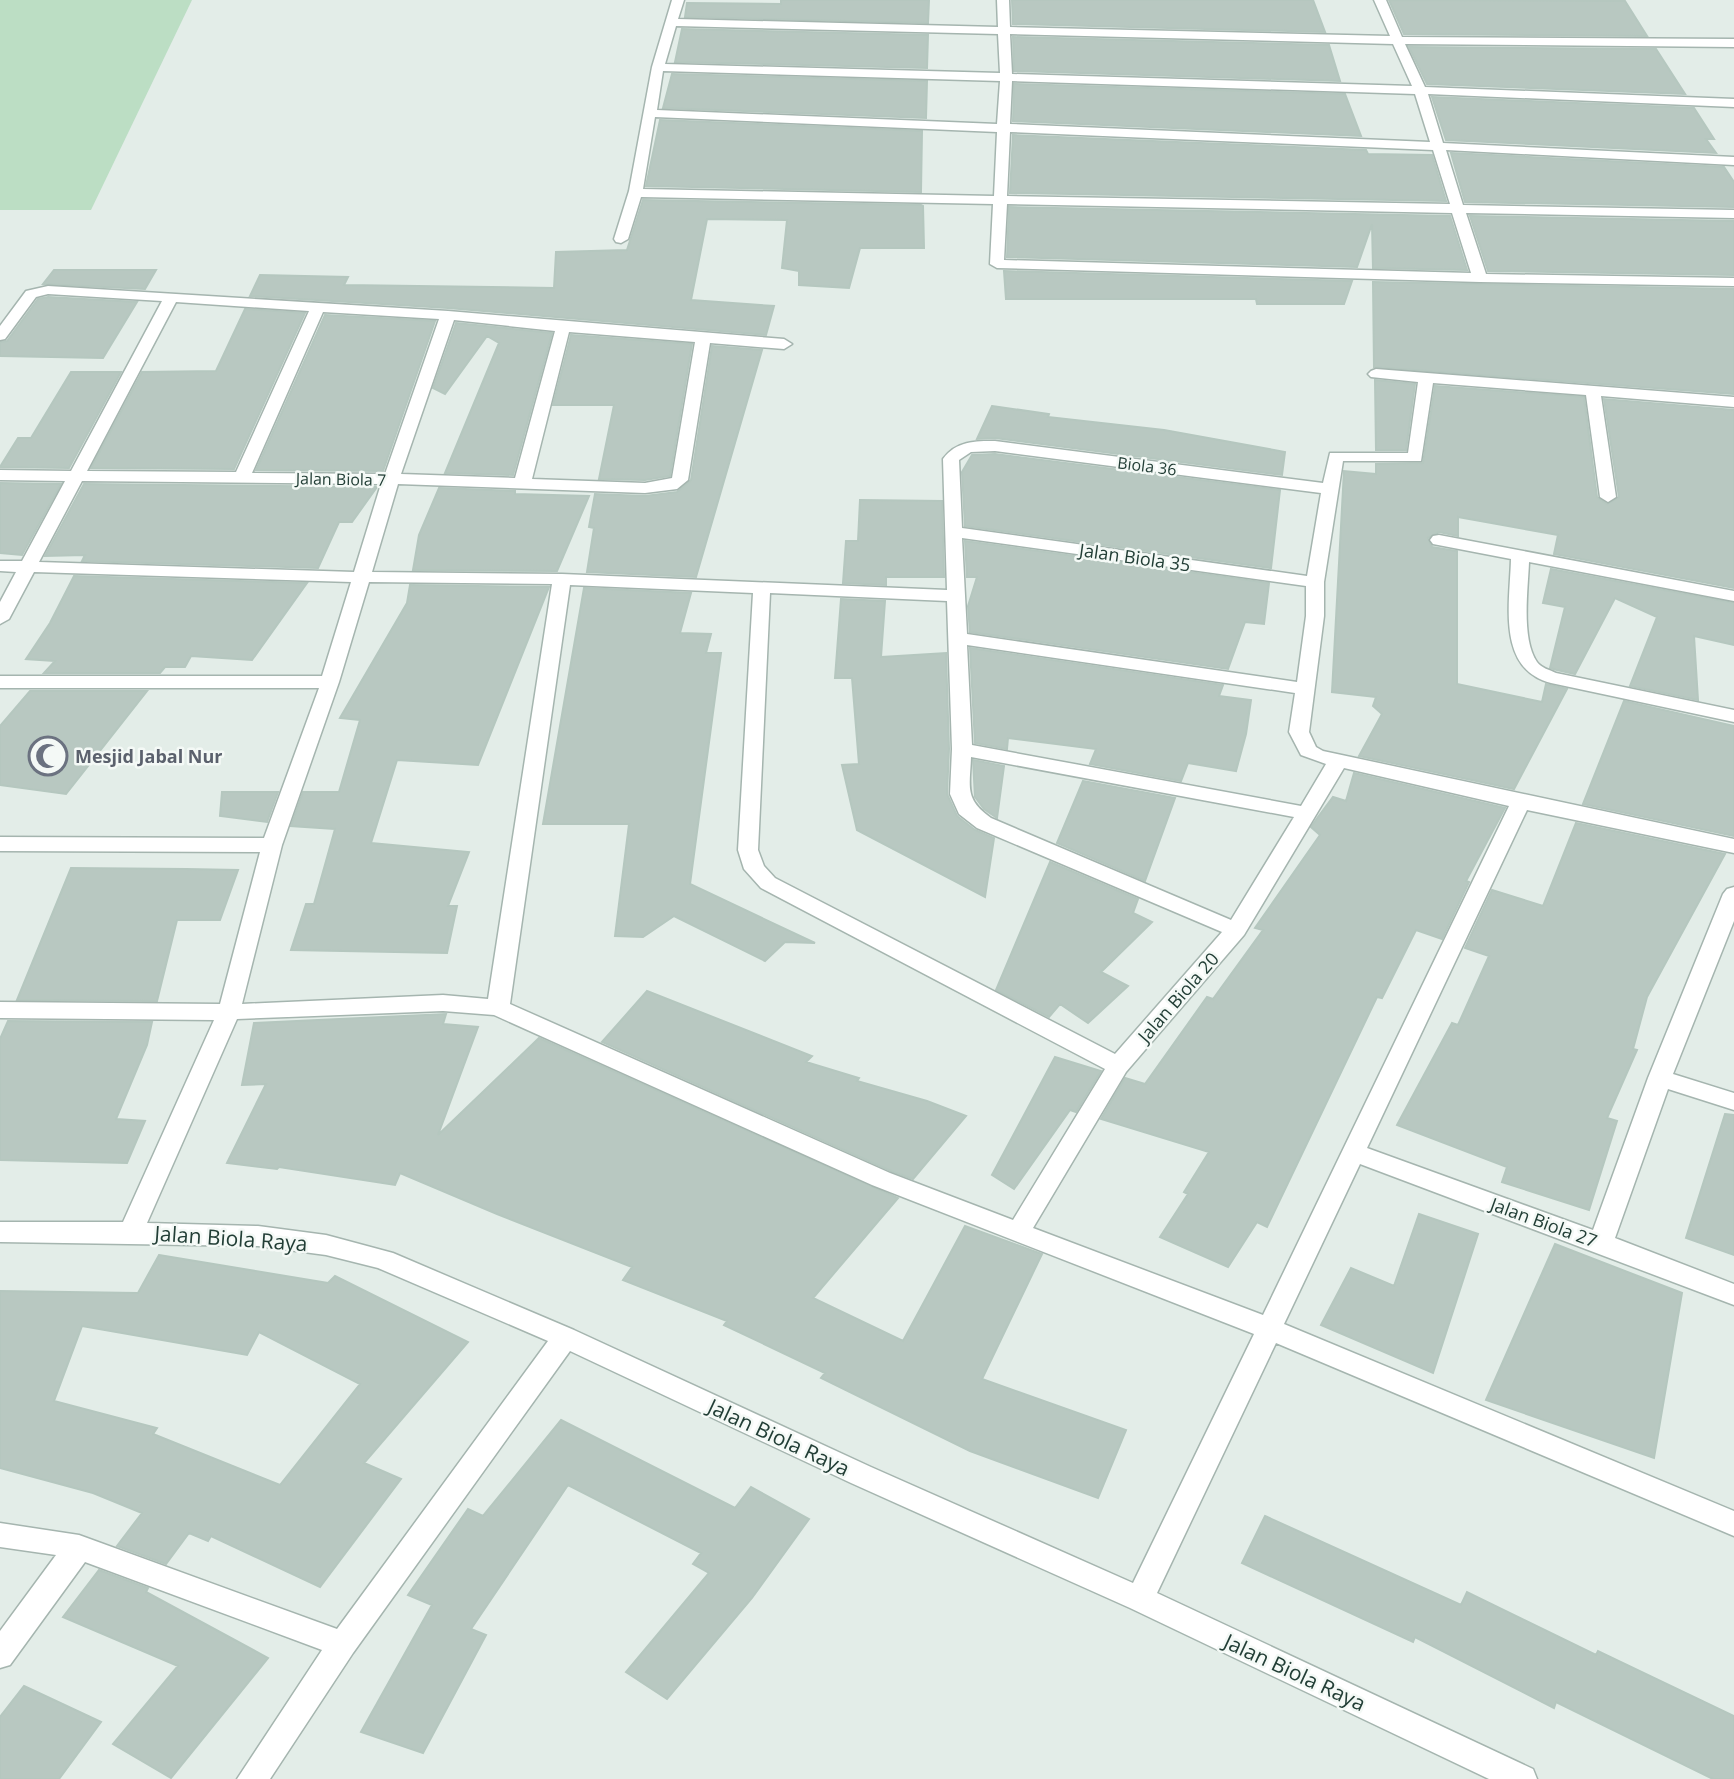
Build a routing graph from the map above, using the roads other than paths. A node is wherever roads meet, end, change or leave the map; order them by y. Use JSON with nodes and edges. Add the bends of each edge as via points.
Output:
{"nodes":[{"id":1,"x":678,"y":0,"type":"edge"},
{"id":2,"x":1003,"y":0,"type":"edge"},
{"id":3,"x":1380,"y":0,"type":"edge"},
{"id":4,"x":671,"y":22,"type":"junction"},
{"id":5,"x":1004,"y":30,"type":"junction"},
{"id":6,"x":1398,"y":40,"type":"junction"},
{"id":7,"x":1734,"y":43,"type":"edge"},
{"id":8,"x":658,"y":67,"type":"junction"},
{"id":9,"x":1006,"y":76,"type":"junction"},
{"id":10,"x":1420,"y":90,"type":"junction"},
{"id":11,"x":1734,"y":103,"type":"edge"},
{"id":12,"x":648,"y":113,"type":"junction"},
{"id":13,"x":1004,"y":127,"type":"junction"},
{"id":14,"x":1437,"y":146,"type":"junction"},
{"id":15,"x":1734,"y":161,"type":"edge"},
{"id":16,"x":635,"y":192,"type":"junction"},
{"id":17,"x":1000,"y":198,"type":"junction"},
{"id":18,"x":1460,"y":210,"type":"junction"},
{"id":19,"x":1734,"y":214,"type":"edge"},
{"id":20,"x":621,"y":239,"type":"dead end"},
{"id":21,"x":1480,"y":278,"type":"junction"},
{"id":22,"x":1734,"y":282,"type":"edge"},
{"id":23,"x":172,"y":296,"type":"junction"},
{"id":24,"x":318,"y":306,"type":"junction"},
{"id":25,"x":448,"y":315,"type":"junction"},
{"id":26,"x":563,"y":327,"type":"junction"},
{"id":27,"x":0,"y":336,"type":"edge"},
{"id":28,"x":703,"y":339,"type":"junction"},
{"id":29,"x":784,"y":344,"type":"dead end"},
{"id":30,"x":1376,"y":374,"type":"dead end"},
{"id":31,"x":1426,"y":377,"type":"junction"},
{"id":32,"x":1593,"y":392,"type":"junction"},
{"id":33,"x":1734,"y":402,"type":"edge"},
{"id":34,"x":0,"y":475,"type":"edge"},
{"id":35,"x":74,"y":476,"type":"junction"},
{"id":36,"x":242,"y":477,"type":"junction"},
{"id":37,"x":391,"y":479,"type":"junction"},
{"id":38,"x":522,"y":484,"type":"junction"},
{"id":39,"x":1329,"y":489,"type":"junction"},
{"id":40,"x":1608,"y":497,"type":"dead end"},
{"id":41,"x":956,"y":531,"type":"junction"},
{"id":42,"x":1439,"y":540,"type":"dead end"},
{"id":43,"x":1520,"y":555,"type":"junction"},
{"id":44,"x":0,"y":566,"type":"edge"},
{"id":45,"x":29,"y":566,"type":"junction"},
{"id":46,"x":361,"y":578,"type":"junction"},
{"id":47,"x":562,"y":579,"type":"junction"},
{"id":48,"x":1315,"y":582,"type":"junction"},
{"id":49,"x":762,"y":586,"type":"junction"},
{"id":50,"x":956,"y":596,"type":"junction"},
{"id":51,"x":1734,"y":596,"type":"edge"},
{"id":52,"x":0,"y":619,"type":"edge"},
{"id":53,"x":959,"y":638,"type":"junction"},
{"id":54,"x":0,"y":682,"type":"edge"},
{"id":55,"x":330,"y":682,"type":"junction"},
{"id":56,"x":1306,"y":689,"type":"junction"},
{"id":57,"x":1734,"y":716,"type":"edge"},
{"id":58,"x":962,"y":749,"type":"junction"},
{"id":59,"x":1338,"y":761,"type":"junction"},
{"id":60,"x":1521,"y":802,"type":"junction"},
{"id":61,"x":1304,"y":813,"type":"junction"},
{"id":62,"x":0,"y":844,"type":"edge"},
{"id":63,"x":272,"y":845,"type":"junction"},
{"id":64,"x":1734,"y":846,"type":"edge"},
{"id":65,"x":1734,"y":894,"type":"edge"},
{"id":66,"x":1236,"y":930,"type":"junction"},
{"id":67,"x":498,"y":1008,"type":"junction"},
{"id":68,"x":0,"y":1010,"type":"edge"},
{"id":69,"x":229,"y":1012,"type":"junction"},
{"id":70,"x":1118,"y":1066,"type":"junction"},
{"id":71,"x":1660,"y":1078,"type":"junction"},
{"id":72,"x":1734,"y":1102,"type":"edge"},
{"id":73,"x":1352,"y":1152,"type":"junction"},
{"id":74,"x":131,"y":1232,"type":"junction"},
{"id":75,"x":1018,"y":1232,"type":"junction"},
{"id":76,"x":0,"y":1233,"type":"edge"},
{"id":77,"x":1601,"y":1242,"type":"junction"},
{"id":78,"x":1734,"y":1294,"type":"edge"},
{"id":79,"x":1270,"y":1329,"type":"junction"},
{"id":80,"x":565,"y":1337,"type":"junction"},
{"id":81,"x":1734,"y":1524,"type":"edge"},
{"id":82,"x":0,"y":1535,"type":"edge"},
{"id":83,"x":79,"y":1548,"type":"junction"},
{"id":84,"x":1140,"y":1599,"type":"junction"},
{"id":85,"x":343,"y":1644,"type":"junction"},
{"id":86,"x":0,"y":1655,"type":"edge"},
{"id":87,"x":252,"y":1779,"type":"edge"},
{"id":88,"x":1522,"y":1779,"type":"edge"}],
"edges":[{"from":1,"to":4,"type":"street"},
{"from":2,"to":5,"type":"street"},
{"from":3,"to":6,"type":"street"},
{"from":4,"to":5,"type":"street"},
{"from":4,"to":8,"type":"street"},
{"from":5,"to":6,"type":"street"},
{"from":5,"to":9,"type":"street"},
{"from":6,"to":7,"type":"street"},
{"from":6,"to":10,"type":"street"},
{"from":8,"to":9,"type":"street"},
{"from":8,"to":12,"type":"street"},
{"from":9,"to":10,"type":"street"},
{"from":9,"to":13,"type":"street"},
{"from":10,"to":11,"type":"street"},
{"from":10,"to":14,"type":"street"},
{"from":12,"to":13,"type":"street"},
{"from":12,"to":16,"type":"street"},
{"from":13,"to":14,"type":"street"},
{"from":13,"to":17,"type":"street"},
{"from":14,"to":15,"type":"street"},
{"from":14,"to":18,"type":"street"},
{"from":16,"to":17,"type":"street"},
{"from":16,"to":20,"type":"street"},
{"from":17,"to":18,"type":"street"},
{"from":17,"to":21,"type":"street","via":[[997,264]]},
{"from":18,"to":19,"type":"street"},
{"from":18,"to":21,"type":"street"},
{"from":21,"to":22,"type":"street"},
{"from":23,"to":24,"type":"street"},
{"from":23,"to":27,"type":"street","via":[[48,290],[31,294]]},
{"from":23,"to":35,"type":"street"},
{"from":24,"to":25,"type":"street"},
{"from":24,"to":36,"type":"street"},
{"from":25,"to":26,"type":"street"},
{"from":25,"to":37,"type":"street"},
{"from":26,"to":28,"type":"street"},
{"from":26,"to":38,"type":"street"},
{"from":28,"to":29,"type":"street"},
{"from":28,"to":38,"type":"street","name":"Jalan Biola 7","via":[[680,480],[645,488]]},
{"from":30,"to":31,"type":"street"},
{"from":31,"to":32,"type":"street"},
{"from":31,"to":39,"type":"street","via":[[1415,458],[1336,456]]},
{"from":32,"to":33,"type":"street"},
{"from":32,"to":40,"type":"street"},
{"from":34,"to":35,"type":"street","name":"Jalan Biola 7"},
{"from":35,"to":36,"type":"street","name":"Jalan Biola 7"},
{"from":35,"to":45,"type":"street"},
{"from":36,"to":37,"type":"street","name":"Jalan Biola 7"},
{"from":37,"to":38,"type":"street","name":"Jalan Biola 7"},
{"from":37,"to":46,"type":"street"},
{"from":39,"to":41,"type":"street","name":"Biola 36","via":[[995,446],[965,448],[951,459]]},
{"from":39,"to":48,"type":"street"},
{"from":41,"to":48,"type":"street","name":"Jalan Biola 35"},
{"from":41,"to":50,"type":"street"},
{"from":42,"to":43,"type":"street"},
{"from":43,"to":51,"type":"street"},
{"from":43,"to":57,"type":"street","via":[[1522,647],[1536,671]]},
{"from":44,"to":45,"type":"street"},
{"from":45,"to":46,"type":"street"},
{"from":45,"to":52,"type":"street"},
{"from":46,"to":47,"type":"street"},
{"from":46,"to":55,"type":"street"},
{"from":47,"to":49,"type":"street"},
{"from":47,"to":67,"type":"street"},
{"from":48,"to":56,"type":"street"},
{"from":49,"to":50,"type":"street"},
{"from":49,"to":70,"type":"street","via":[[748,850],[754,869],[768,883]]},
{"from":50,"to":53,"type":"street"},
{"from":53,"to":56,"type":"street"},
{"from":53,"to":58,"type":"street"},
{"from":54,"to":55,"type":"street"},
{"from":55,"to":63,"type":"street"},
{"from":56,"to":59,"type":"street","via":[[1299,732],[1303,745],[1317,756]]},
{"from":58,"to":61,"type":"street"},
{"from":58,"to":66,"type":"street","via":[[961,801],[974,817]]},
{"from":59,"to":60,"type":"street"},
{"from":59,"to":61,"type":"street","name":"Jalan Biola 20"},
{"from":60,"to":64,"type":"street"},
{"from":60,"to":73,"type":"street"},
{"from":61,"to":66,"type":"street","name":"Jalan Biola 20"},
{"from":62,"to":63,"type":"street"},
{"from":63,"to":69,"type":"street"},
{"from":65,"to":71,"type":"street"},
{"from":66,"to":70,"type":"street","name":"Jalan Biola 20"},
{"from":67,"to":69,"type":"street","via":[[443,1003]]},
{"from":67,"to":75,"type":"street","via":[[869,1174]]},
{"from":68,"to":69,"type":"street"},
{"from":69,"to":74,"type":"street"},
{"from":70,"to":75,"type":"street","name":"Jalan Biola 20"},
{"from":71,"to":72,"type":"street"},
{"from":71,"to":77,"type":"street"},
{"from":73,"to":77,"type":"street","name":"Jalan Biola 27"},
{"from":73,"to":79,"type":"street"},
{"from":74,"to":76,"type":"street","name":"Jalan Biola Raya"},
{"from":74,"to":80,"type":"street","name":"Jalan Biola Raya","via":[[258,1236],[326,1245],[384,1260]]},
{"from":75,"to":79,"type":"street"},
{"from":77,"to":78,"type":"street","name":"Jalan Biola 27"},
{"from":79,"to":81,"type":"street"},
{"from":79,"to":84,"type":"street"},
{"from":80,"to":84,"type":"street","name":"Jalan Biola Raya"},
{"from":80,"to":85,"type":"street"},
{"from":82,"to":83,"type":"street"},
{"from":83,"to":85,"type":"street"},
{"from":83,"to":86,"type":"street"},
{"from":84,"to":88,"type":"street","name":"Jalan Biola Raya"},
{"from":85,"to":87,"type":"street"}]}
